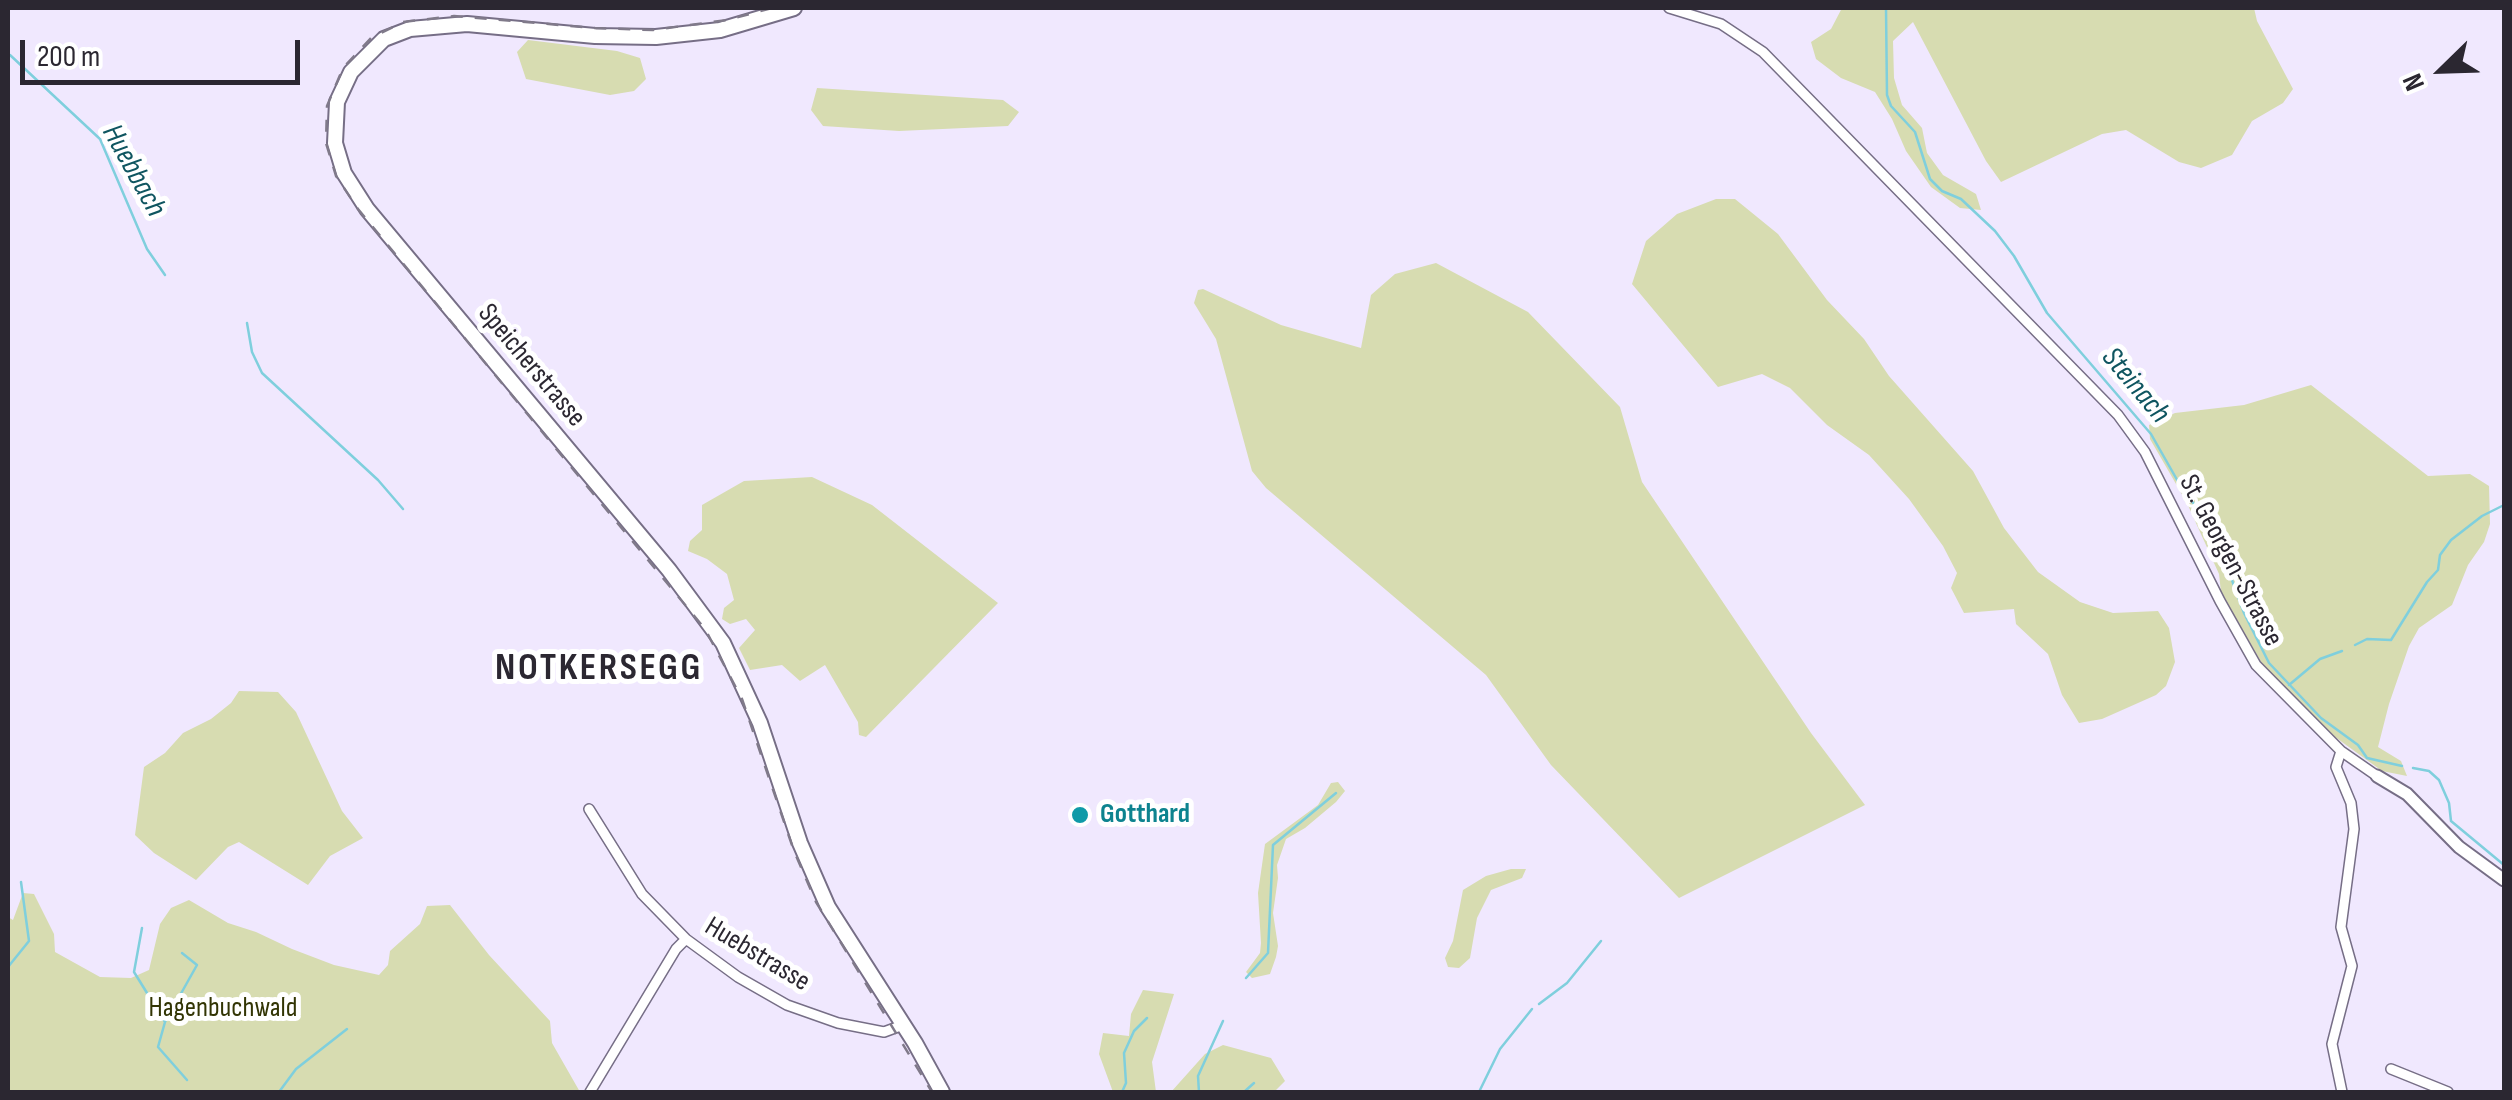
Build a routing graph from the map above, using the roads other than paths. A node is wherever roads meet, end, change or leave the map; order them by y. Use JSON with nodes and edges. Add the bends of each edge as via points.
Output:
{"nodes":[{"id":1,"x":794,"y":8,"type":"edge"},
{"id":2,"x":1670,"y":8,"type":"edge"},
{"id":3,"x":2341,"y":751,"type":"junction"},
{"id":4,"x":2377,"y":776,"type":"joint"},
{"id":5,"x":590,"y":809,"type":"dead end"},
{"id":6,"x":2504,"y":880,"type":"edge"},
{"id":7,"x":686,"y":939,"type":"junction"},
{"id":8,"x":902,"y":1025,"type":"junction"},
{"id":9,"x":2391,"y":1069,"type":"dead end"},
{"id":10,"x":593,"y":1088,"type":"edge"},
{"id":11,"x":607,"y":1092,"type":"edge"},
{"id":12,"x":942,"y":1092,"type":"edge"},
{"id":13,"x":2342,"y":1092,"type":"edge"},
{"id":14,"x":2448,"y":1092,"type":"edge"}],
"edges":[{"from":1,"to":8,"type":"main road","name":"Speicherstrasse","via":[[720,30],[656,37],[468,24],[410,28],[372,48],[351,72],[337,102],[335,143],[344,173],[367,208],[723,643],[760,723],[816,882]]},
{"from":2,"to":3,"type":"street","name":"St. Georgen-Strasse","via":[[1721,24],[1763,52],[2118,415],[2145,452],[2256,664]]},
{"from":3,"to":4,"type":"street","name":"St. Georgen-Strasse"},
{"from":3,"to":13,"type":"street","via":[[2336,767],[2354,819],[2341,922],[2352,966],[2332,1044]]},
{"from":4,"to":6,"type":"street","name":"St. Georgen-Strasse","via":[[2407,794]]},
{"from":5,"to":7,"type":"street","name":"Huebstrasse","via":[[642,894]]},
{"from":7,"to":8,"type":"street","name":"Huebstrasse","via":[[788,1005],[872,1030]]},
{"from":7,"to":10,"type":"street"},
{"from":8,"to":12,"type":"main road","name":"Speicherstrasse"},
{"from":9,"to":14,"type":"street"},
{"from":10,"to":11,"type":"street"}]}
